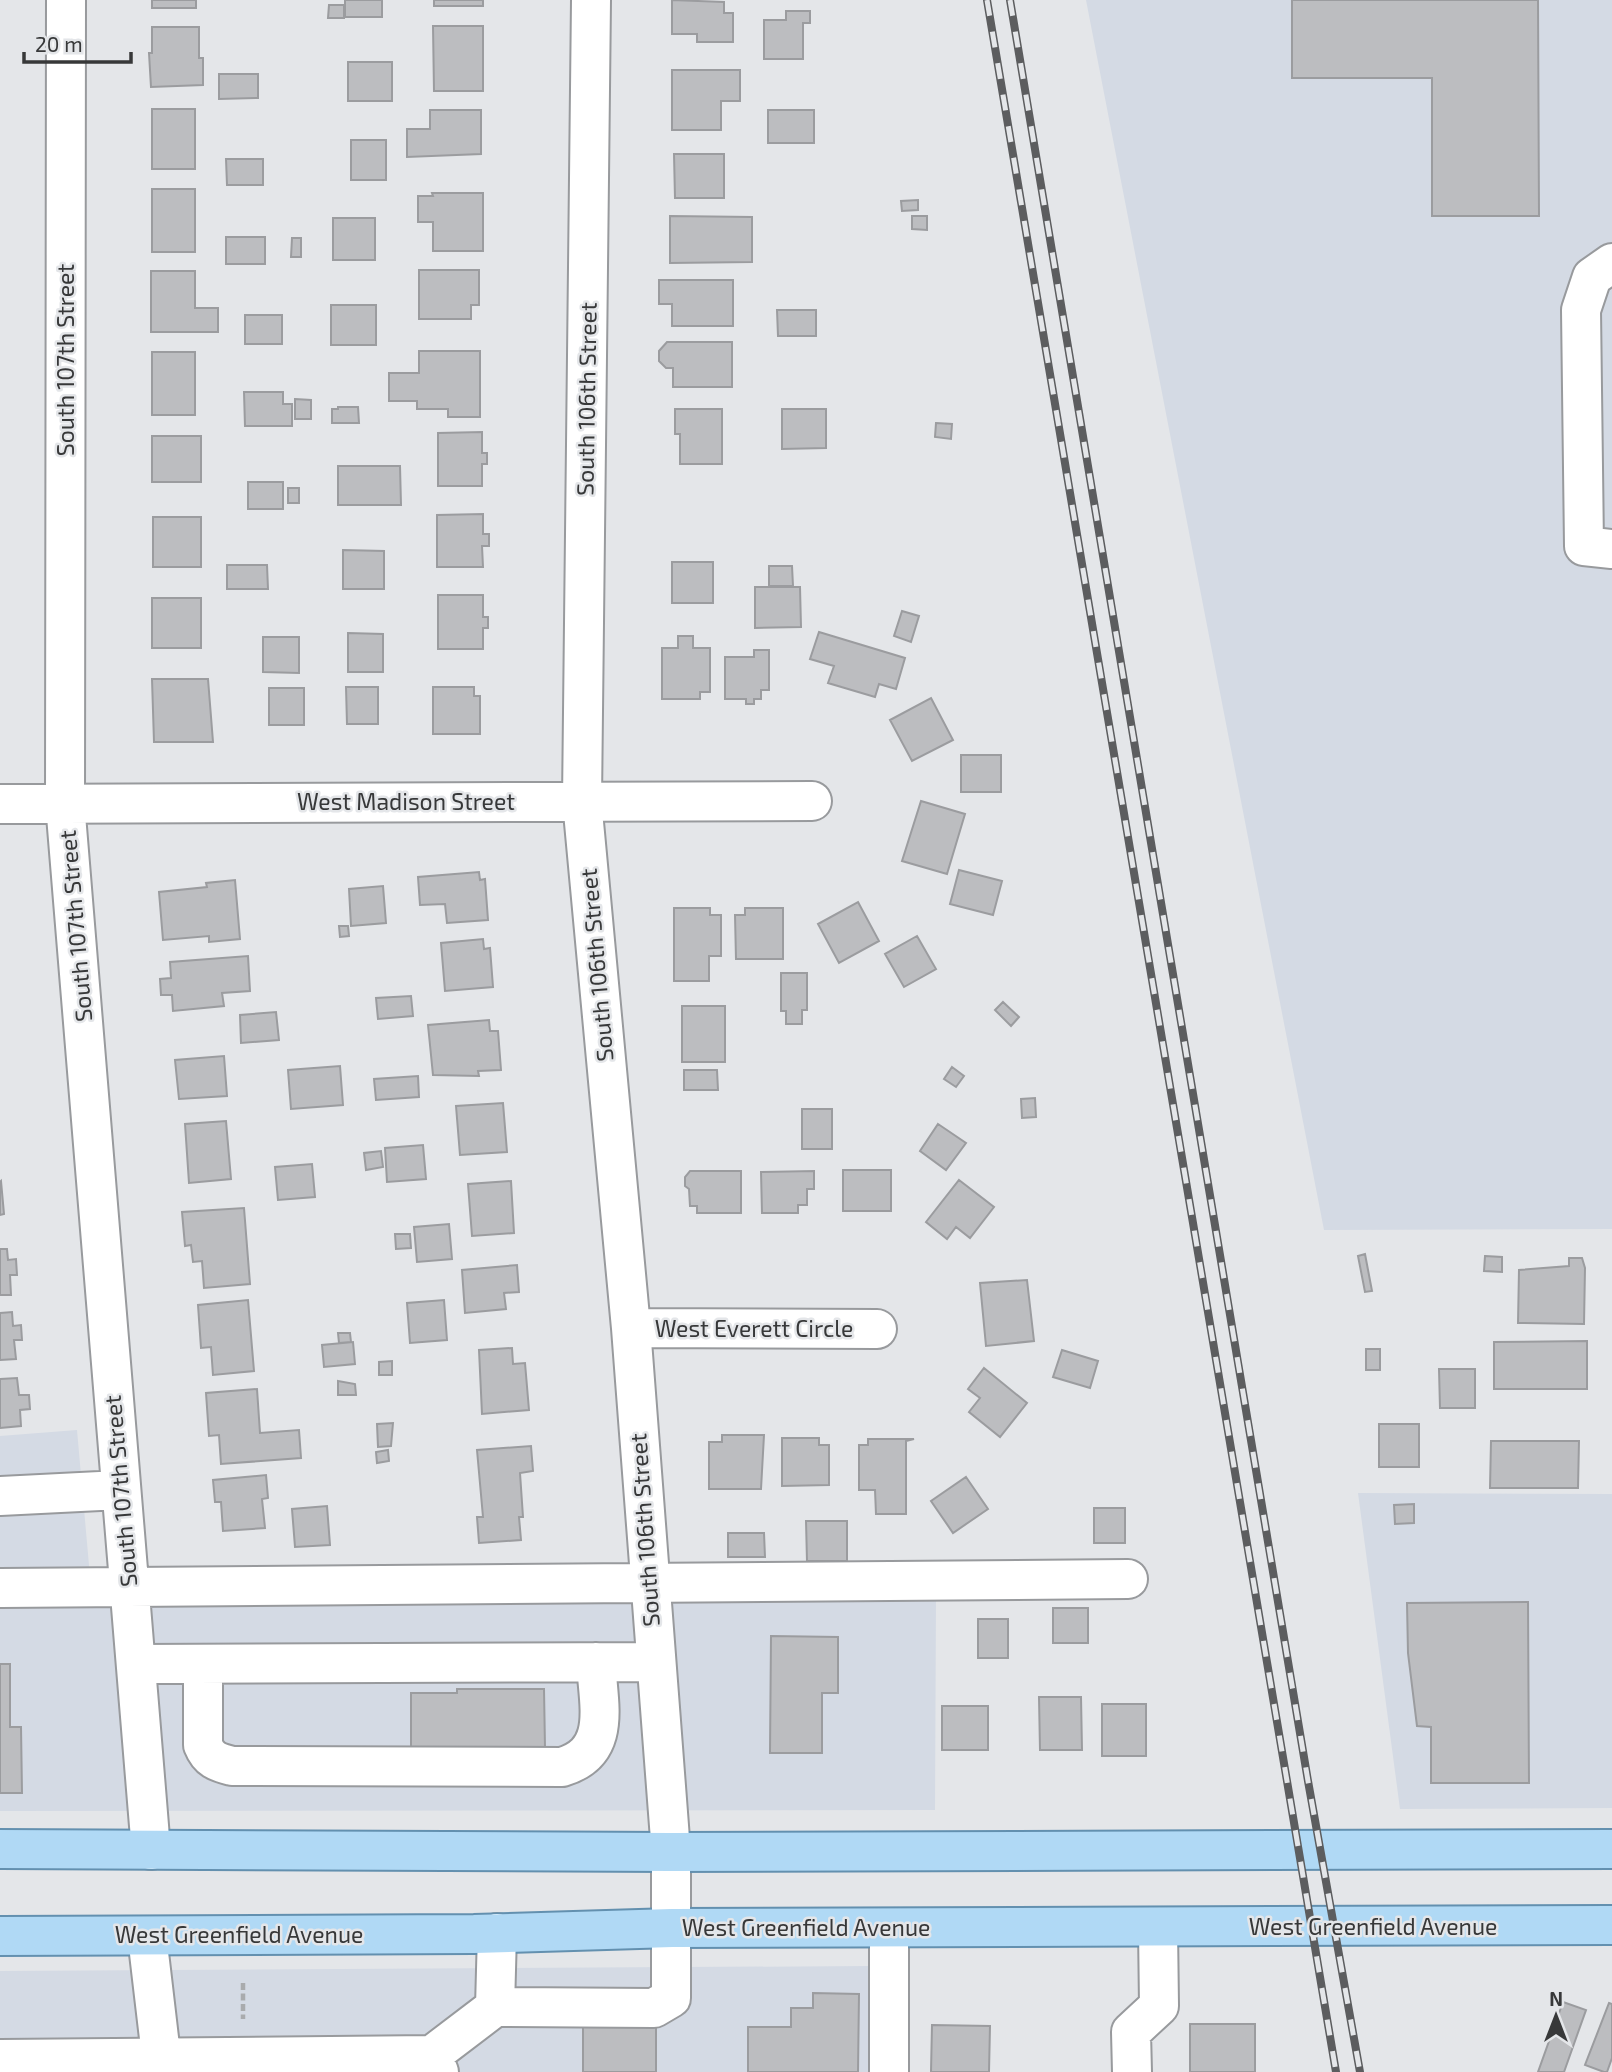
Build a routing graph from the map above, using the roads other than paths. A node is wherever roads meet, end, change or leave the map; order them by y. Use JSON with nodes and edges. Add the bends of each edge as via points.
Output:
{"nodes":[{"id":1,"x":65,"y":0,"type":"edge"},
{"id":2,"x":591,"y":0,"type":"edge"},
{"id":3,"x":1612,"y":262,"type":"edge"},
{"id":4,"x":1612,"y":549,"type":"edge"},
{"id":5,"x":582,"y":801,"type":"junction"},
{"id":6,"x":812,"y":801,"type":"dead end"},
{"id":7,"x":65,"y":803,"type":"junction"},
{"id":8,"x":0,"y":804,"type":"edge"},
{"id":9,"x":631,"y":1328,"type":"junction"},
{"id":10,"x":877,"y":1329,"type":"dead end"},
{"id":11,"x":120,"y":1490,"type":"junction"},
{"id":12,"x":0,"y":1496,"type":"edge"},
{"id":13,"x":1128,"y":1579,"type":"dead end"},
{"id":14,"x":648,"y":1583,"type":"junction"},
{"id":15,"x":129,"y":1586,"type":"junction"},
{"id":16,"x":0,"y":1588,"type":"edge"},
{"id":17,"x":597,"y":1662,"type":"junction"},
{"id":18,"x":654,"y":1662,"type":"junction"},
{"id":19,"x":136,"y":1664,"type":"junction"},
{"id":20,"x":202,"y":1664,"type":"junction"},
{"id":21,"x":0,"y":1849,"type":"edge"},
{"id":22,"x":1612,"y":1849,"type":"edge"},
{"id":23,"x":151,"y":1850,"type":"junction"},
{"id":24,"x":671,"y":1852,"type":"junction"},
{"id":25,"x":1612,"y":1925,"type":"edge"},
{"id":26,"x":672,"y":1928,"type":"junction"},
{"id":27,"x":1158,"y":1928,"type":"junction"},
{"id":28,"x":889,"y":1929,"type":"junction"},
{"id":29,"x":497,"y":1933,"type":"junction"},
{"id":30,"x":0,"y":1936,"type":"edge"},
{"id":31,"x":147,"y":1936,"type":"junction"},
{"id":32,"x":495,"y":2007,"type":"junction"},
{"id":33,"x":0,"y":2059,"type":"edge"},
{"id":34,"x":436,"y":2064,"type":"edge"},
{"id":35,"x":162,"y":2065,"type":"edge"},
{"id":36,"x":889,"y":2072,"type":"edge"},
{"id":37,"x":1132,"y":2072,"type":"edge"}],
"edges":[{"from":1,"to":7,"type":"street","name":"South 107th Street"},
{"from":2,"to":5,"type":"street","name":"South 106th Street"},
{"from":3,"to":4,"type":"street","via":[[1592,277],[1581,310],[1584,546]]},
{"from":5,"to":6,"type":"street","name":"West Madison Street"},
{"from":5,"to":7,"type":"street","name":"West Madison Street"},
{"from":5,"to":9,"type":"street","name":"South 106th Street"},
{"from":7,"to":8,"type":"street","name":"West Madison Street"},
{"from":7,"to":11,"type":"street","name":"South 107th Street"},
{"from":9,"to":10,"type":"street","name":"West Everett Circle"},
{"from":9,"to":14,"type":"street","name":"South 106th Street"},
{"from":11,"to":12,"type":"street"},
{"from":11,"to":15,"type":"street","name":"South 107th Street"},
{"from":13,"to":14,"type":"street"},
{"from":14,"to":15,"type":"street"},
{"from":14,"to":18,"type":"street","name":"South 106th Street"},
{"from":15,"to":16,"type":"street"},
{"from":15,"to":19,"type":"street","name":"South 107th Street"},
{"from":17,"to":18,"type":"street"},
{"from":17,"to":20,"type":"street"},
{"from":17,"to":20,"type":"street","via":[[599,1733],[585,1756],[562,1766],[232,1766],[216,1762],[207,1756],[203,1745]]},
{"from":18,"to":24,"type":"street","name":"South 106th Street"},
{"from":19,"to":20,"type":"street"},
{"from":19,"to":23,"type":"street","name":"South 107th Street"},
{"from":21,"to":23,"type":"main road"},
{"from":22,"to":24,"type":"main road"},
{"from":23,"to":24,"type":"main road"},
{"from":24,"to":26,"type":"street","name":"South 106th Street"},
{"from":25,"to":27,"type":"main road","name":"West Greenfield Avenue"},
{"from":26,"to":28,"type":"main road","name":"West Greenfield Avenue"},
{"from":26,"to":29,"type":"main road","name":"West Greenfield Avenue"},
{"from":26,"to":32,"type":"street","name":"South 106th Street","via":[[671,1998],[654,2008]]},
{"from":27,"to":28,"type":"main road","name":"West Greenfield Avenue"},
{"from":27,"to":37,"type":"street","via":[[1159,2006],[1132,2032]]},
{"from":28,"to":36,"type":"street"},
{"from":29,"to":31,"type":"main road","name":"West Greenfield Avenue"},
{"from":29,"to":32,"type":"street"},
{"from":30,"to":31,"type":"main road","name":"West Greenfield Avenue"},
{"from":31,"to":35,"type":"street"},
{"from":32,"to":34,"type":"street"},
{"from":33,"to":35,"type":"street"},
{"from":34,"to":35,"type":"street"}]}
